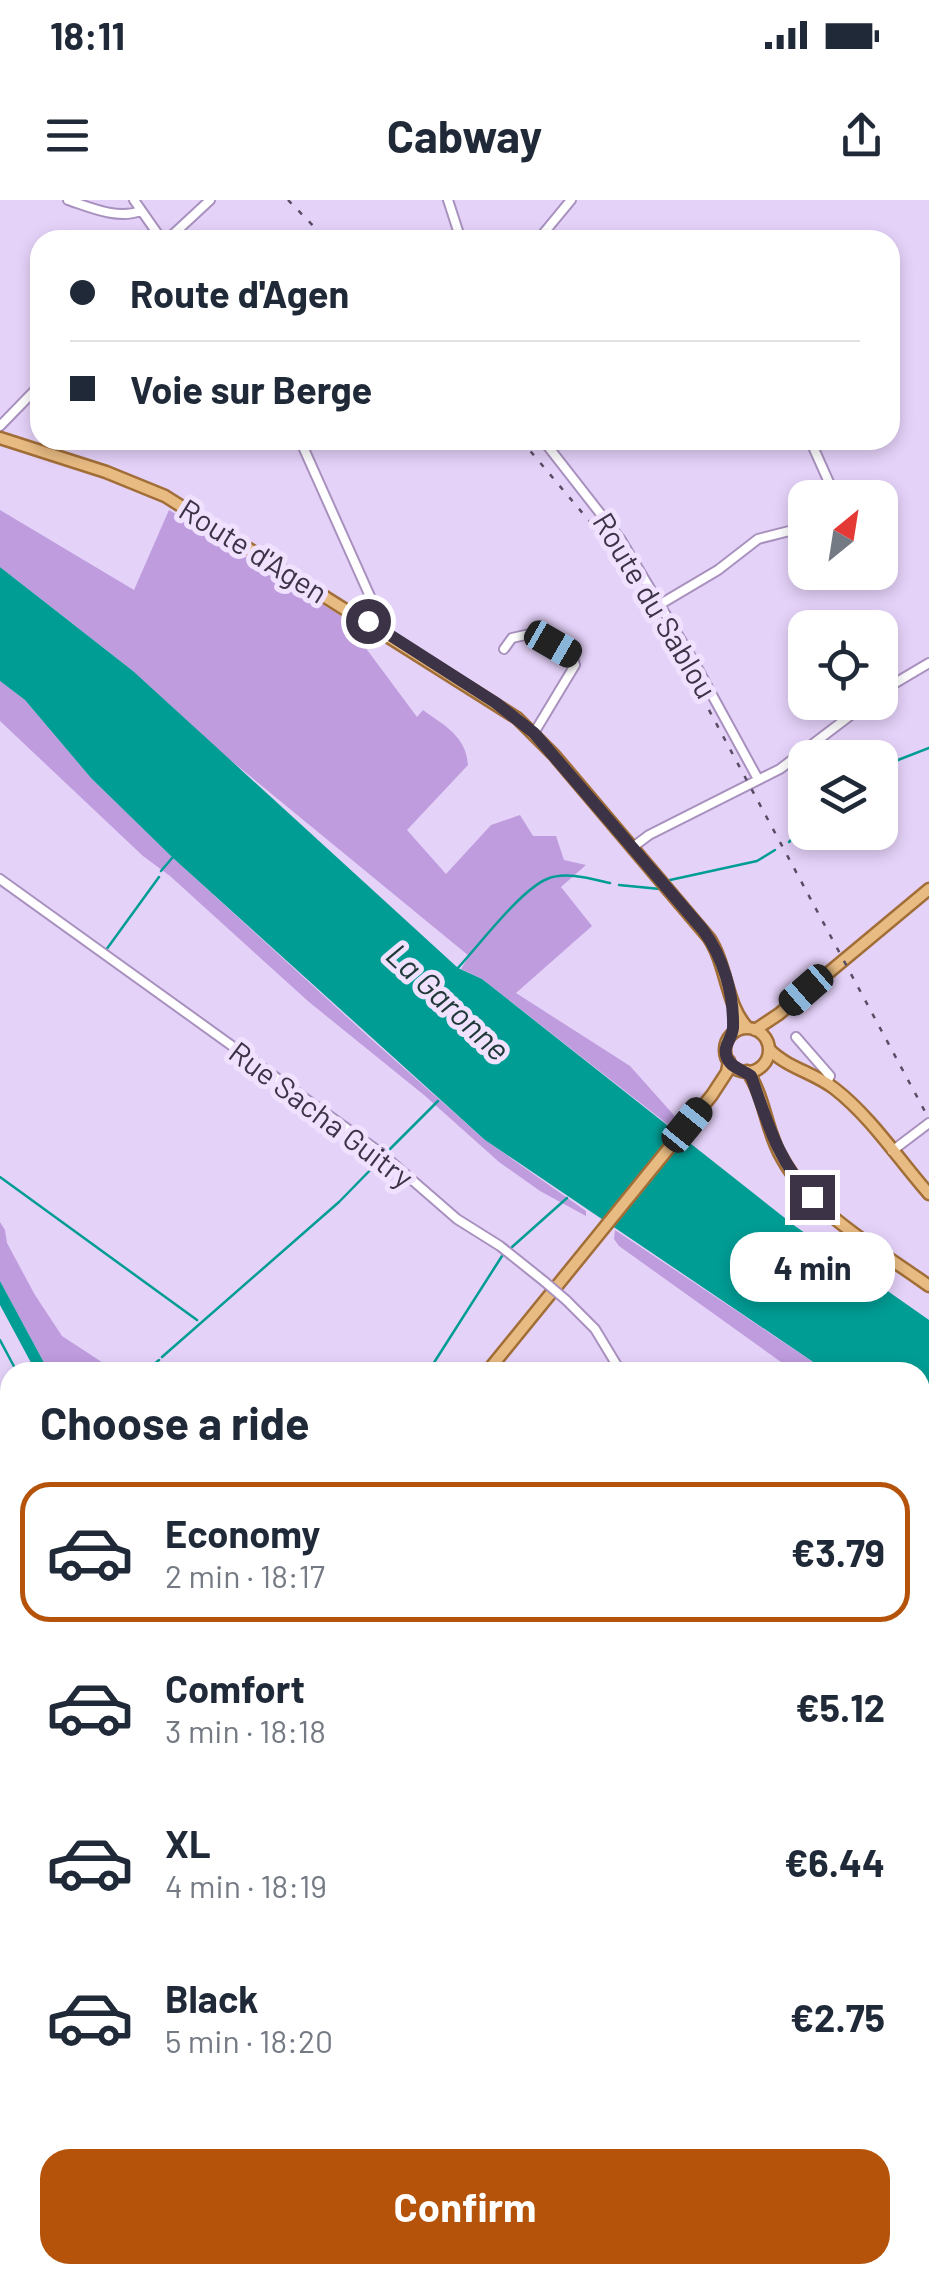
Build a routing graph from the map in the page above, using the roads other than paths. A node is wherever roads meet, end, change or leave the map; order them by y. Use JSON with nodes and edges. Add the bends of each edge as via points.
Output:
{"nodes":[{"id":1,"x":68,"y":200,"type":"edge"},
{"id":2,"x":134,"y":200,"type":"edge"},
{"id":3,"x":210,"y":200,"type":"edge"},
{"id":4,"x":448,"y":200,"type":"edge"},
{"id":5,"x":571,"y":200,"type":"edge"},
{"id":6,"x":140,"y":211,"type":"junction"},
{"id":7,"x":156,"y":230,"type":"edge"},
{"id":8,"x":176,"y":230,"type":"edge"},
{"id":9,"x":458,"y":230,"type":"edge"},
{"id":10,"x":546,"y":230,"type":"edge"},
{"id":11,"x":30,"y":395,"type":"edge"},
{"id":12,"x":0,"y":426,"type":"edge"},
{"id":13,"x":0,"y":438,"type":"edge"},
{"id":14,"x":30,"y":448,"type":"edge"},
{"id":15,"x":36,"y":450,"type":"edge"},
{"id":16,"x":304,"y":450,"type":"edge"},
{"id":17,"x":550,"y":450,"type":"edge"},
{"id":18,"x":814,"y":450,"type":"edge"},
{"id":19,"x":828,"y":480,"type":"edge"},
{"id":20,"x":788,"y":531,"type":"edge"},
{"id":21,"x":658,"y":605,"type":"junction"},
{"id":22,"x":372,"y":611,"type":"junction"},
{"id":23,"x":504,"y":649,"type":"dead end"},
{"id":24,"x":929,"y":663,"type":"edge"},
{"id":25,"x":898,"y":681,"type":"edge"},
{"id":26,"x":842,"y":720,"type":"edge"},
{"id":27,"x":534,"y":733,"type":"junction"},
{"id":28,"x":758,"y":779,"type":"junction"},
{"id":29,"x":632,"y":847,"type":"junction"},
{"id":30,"x":0,"y":879,"type":"edge"},
{"id":31,"x":929,"y":888,"type":"edge"},
{"id":32,"x":724,"y":969,"type":"junction"},
{"id":33,"x":806,"y":990,"type":"junction"},
{"id":34,"x":752,"y":1029,"type":"junction"},
{"id":35,"x":732,"y":1034,"type":"junction"},
{"id":36,"x":796,"y":1037,"type":"dead end"},
{"id":37,"x":768,"y":1045,"type":"junction"},
{"id":38,"x":729,"y":1062,"type":"junction"},
{"id":39,"x":752,"y":1068,"type":"junction"},
{"id":40,"x":806,"y":1073,"type":"junction"},
{"id":41,"x":826,"y":1082,"type":"junction"},
{"id":42,"x":710,"y":1097,"type":"junction"},
{"id":43,"x":929,"y":1122,"type":"edge"},
{"id":44,"x":892,"y":1151,"type":"junction"},
{"id":45,"x":929,"y":1194,"type":"edge"},
{"id":46,"x":929,"y":1286,"type":"edge"},
{"id":47,"x":496,"y":1362,"type":"edge"},
{"id":48,"x":615,"y":1362,"type":"edge"}],
"edges":[{"from":1,"to":6,"type":"street","via":[[115,213]]},
{"from":2,"to":6,"type":"street"},
{"from":3,"to":8,"type":"street"},
{"from":4,"to":9,"type":"street"},
{"from":5,"to":10,"type":"street"},
{"from":6,"to":7,"type":"street"},
{"from":11,"to":12,"type":"street"},
{"from":13,"to":14,"type":"main road","name":"Route d'Agen"},
{"from":15,"to":22,"type":"main road","name":"Route d'Agen","via":[[150,488]]},
{"from":16,"to":22,"type":"street"},
{"from":17,"to":21,"type":"street","name":"Route du Sablou","via":[[620,540]]},
{"from":18,"to":19,"type":"street"},
{"from":20,"to":21,"type":"street","via":[[758,539]]},
{"from":21,"to":28,"type":"street","name":"Route du Sablou"},
{"from":22,"to":27,"type":"main road","name":"Route d'Agen","via":[[380,629]]},
{"from":23,"to":27,"type":"street","via":[[512,638],[534,633],[574,660]]},
{"from":24,"to":25,"type":"street"},
{"from":26,"to":28,"type":"street"},
{"from":27,"to":29,"type":"main road","name":"Route d'Agen"},
{"from":28,"to":29,"type":"street"},
{"from":29,"to":32,"type":"main road","name":"Route d'Agen","via":[[709,938]]},
{"from":30,"to":48,"type":"street","name":"Rue Sacha Guitry","bridge":true,"via":[[500,1246],[595,1329]]},
{"from":31,"to":33,"type":"main road"},
{"from":32,"to":34,"type":"main road","name":"Route d'Agen","via":[[738,1014]]},
{"from":32,"to":35,"type":"main road","name":"Route d'Agen"},
{"from":33,"to":34,"type":"main road"},
{"from":33,"to":37,"type":"main road","via":[[775,1025]]},
{"from":34,"to":35,"type":"main road"},
{"from":34,"to":37,"type":"main road"},
{"from":35,"to":38,"type":"main road"},
{"from":36,"to":41,"type":"street","via":[[830,1076]]},
{"from":37,"to":39,"type":"main road"},
{"from":37,"to":40,"type":"main road"},
{"from":38,"to":39,"type":"main road"},
{"from":38,"to":42,"type":"main road"},
{"from":39,"to":40,"type":"main road","via":[[773,1064]]},
{"from":39,"to":42,"type":"main road"},
{"from":39,"to":46,"type":"main road","via":[[781,1157],[812,1197]]},
{"from":40,"to":41,"type":"main road"},
{"from":41,"to":44,"type":"main road"},
{"from":42,"to":47,"type":"main road"},
{"from":43,"to":44,"type":"street"},
{"from":44,"to":45,"type":"main road"}]}
